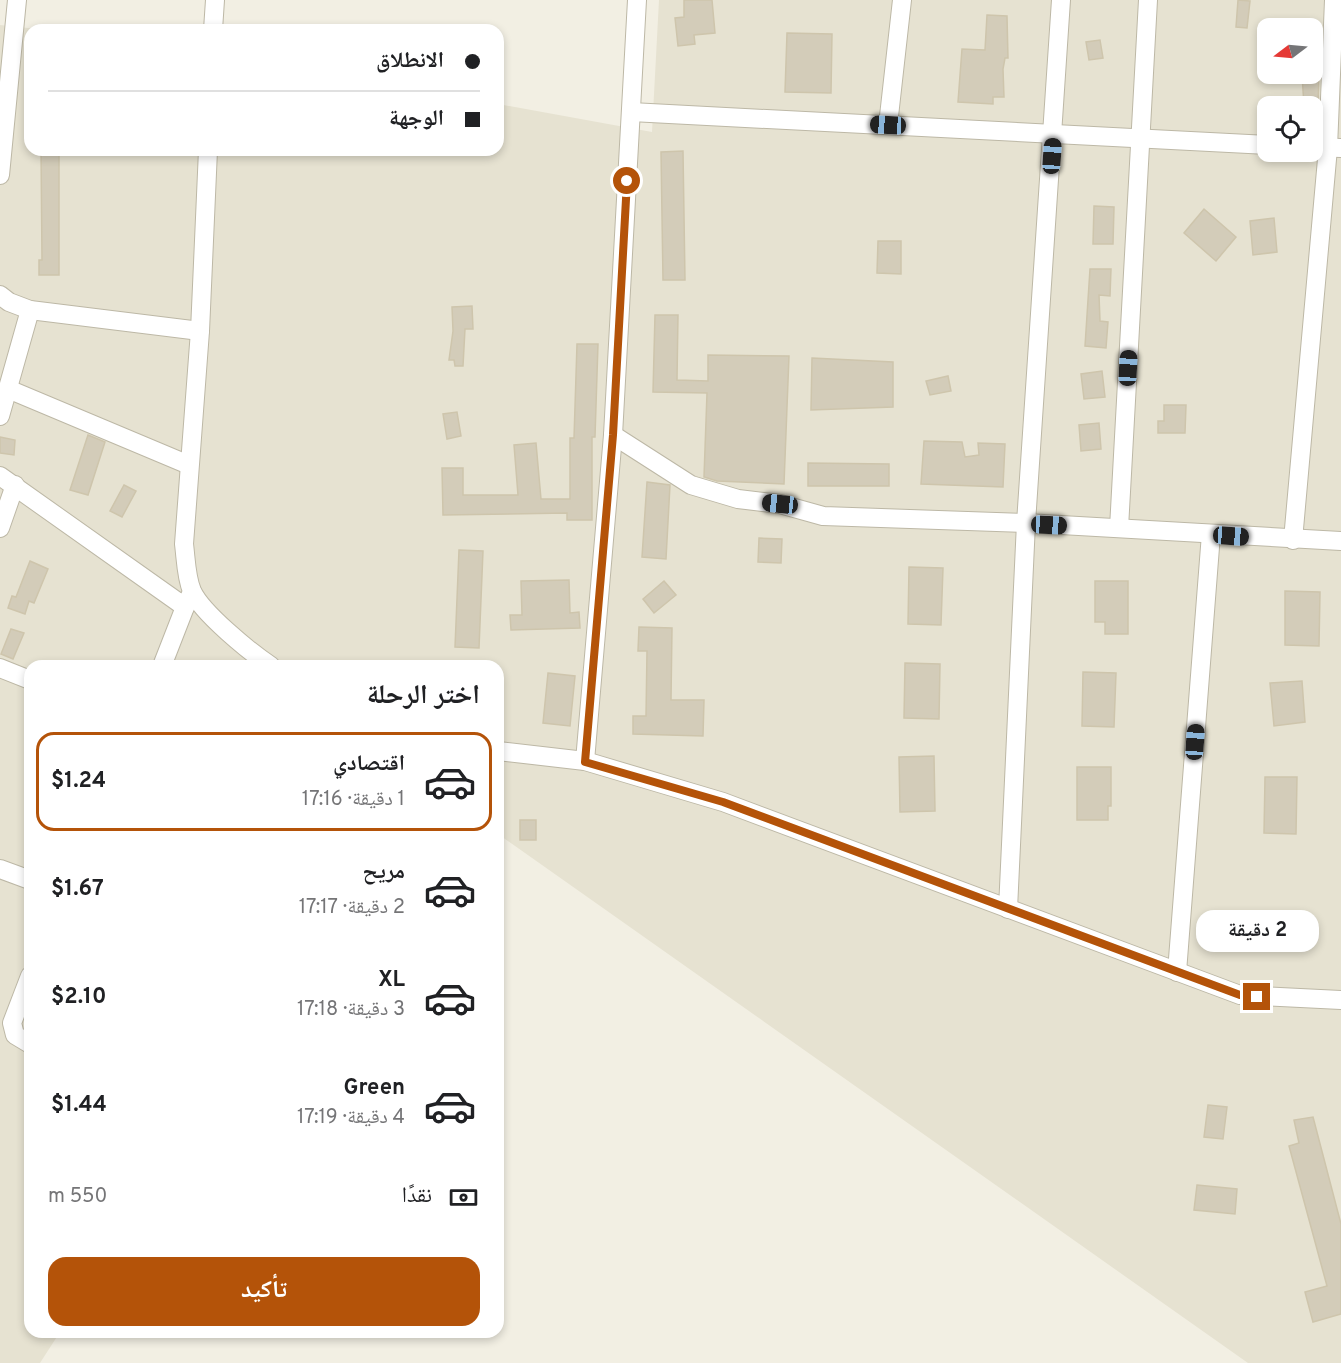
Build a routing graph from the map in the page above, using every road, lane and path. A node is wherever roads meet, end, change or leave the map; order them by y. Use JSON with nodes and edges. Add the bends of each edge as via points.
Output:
{"nodes":[{"id":1,"x":17,"y":0,"type":"edge"},
{"id":2,"x":215,"y":0,"type":"edge"},
{"id":3,"x":637,"y":0,"type":"edge"},
{"id":4,"x":902,"y":0,"type":"edge"},
{"id":5,"x":1061,"y":0,"type":"edge"},
{"id":6,"x":1148,"y":0,"type":"edge"},
{"id":7,"x":1334,"y":0,"type":"edge"},
{"id":8,"x":213,"y":24,"type":"edge"},
{"id":9,"x":5,"y":64,"type":"edge"},
{"id":10,"x":631,"y":112,"type":"junction"},
{"id":11,"x":888,"y":125,"type":"junction"},
{"id":12,"x":1053,"y":134,"type":"junction"},
{"id":13,"x":1140,"y":138,"type":"junction"},
{"id":14,"x":1257,"y":144,"type":"edge"},
{"id":15,"x":1327,"y":148,"type":"edge"},
{"id":16,"x":208,"y":156,"type":"edge"},
{"id":17,"x":0,"y":175,"type":"edge"},
{"id":18,"x":0,"y":295,"type":"edge"},
{"id":19,"x":30,"y":310,"type":"junction"},
{"id":20,"x":200,"y":332,"type":"junction"},
{"id":21,"x":8,"y":389,"type":"junction"},
{"id":22,"x":0,"y":416,"type":"edge"},
{"id":23,"x":613,"y":435,"type":"junction"},
{"id":24,"x":189,"y":465,"type":"junction"},
{"id":25,"x":8,"y":481,"type":"edge"},
{"id":26,"x":1026,"y":523,"type":"junction"},
{"id":27,"x":0,"y":528,"type":"edge"},
{"id":28,"x":1119,"y":528,"type":"junction"},
{"id":29,"x":1211,"y":534,"type":"junction"},
{"id":30,"x":1293,"y":540,"type":"junction"},
{"id":31,"x":1341,"y":541,"type":"edge"},
{"id":32,"x":189,"y":600,"type":"junction"},
{"id":33,"x":164,"y":660,"type":"edge"},
{"id":34,"x":259,"y":660,"type":"edge"},
{"id":35,"x":0,"y":668,"type":"edge"},
{"id":36,"x":24,"y":678,"type":"edge"},
{"id":37,"x":504,"y":752,"type":"edge"},
{"id":38,"x":585,"y":762,"type":"junction"},
{"id":39,"x":0,"y":869,"type":"edge"},
{"id":40,"x":24,"y":878,"type":"edge"},
{"id":41,"x":1008,"y":909,"type":"junction"},
{"id":42,"x":1177,"y":972,"type":"junction"},
{"id":43,"x":24,"y":992,"type":"edge"},
{"id":44,"x":1341,"y":1000,"type":"edge"},
{"id":45,"x":24,"y":1040,"type":"edge"}],
"edges":[{"from":1,"to":9,"type":"street"},
{"from":2,"to":8,"type":"street"},
{"from":3,"to":10,"type":"street"},
{"from":4,"to":11,"type":"street"},
{"from":5,"to":12,"type":"street"},
{"from":6,"to":13,"type":"street"},
{"from":7,"to":15,"type":"street"},
{"from":9,"to":17,"type":"street"},
{"from":10,"to":11,"type":"street"},
{"from":10,"to":23,"type":"street"},
{"from":11,"to":12,"type":"street"},
{"from":12,"to":13,"type":"street"},
{"from":12,"to":26,"type":"street"},
{"from":13,"to":14,"type":"street"},
{"from":13,"to":28,"type":"street"},
{"from":15,"to":30,"type":"street"},
{"from":16,"to":20,"type":"street"},
{"from":18,"to":19,"type":"street"},
{"from":19,"to":20,"type":"street"},
{"from":19,"to":21,"type":"street"},
{"from":20,"to":24,"type":"street"},
{"from":21,"to":22,"type":"street"},
{"from":21,"to":24,"type":"street"},
{"from":23,"to":26,"type":"street","via":[[691,485],[738,499],[780,504],[823,516]]},
{"from":23,"to":38,"type":"street"},
{"from":24,"to":32,"type":"street","via":[[184,544]]},
{"from":25,"to":27,"type":"street"},
{"from":25,"to":32,"type":"street"},
{"from":26,"to":28,"type":"street"},
{"from":26,"to":41,"type":"street"},
{"from":28,"to":29,"type":"street"},
{"from":29,"to":30,"type":"street"},
{"from":29,"to":42,"type":"street"},
{"from":30,"to":31,"type":"street"},
{"from":32,"to":33,"type":"street"},
{"from":32,"to":34,"type":"street"},
{"from":35,"to":36,"type":"street"},
{"from":37,"to":38,"type":"street"},
{"from":38,"to":41,"type":"street","via":[[723,802]]},
{"from":39,"to":40,"type":"street"},
{"from":41,"to":42,"type":"street"},
{"from":42,"to":44,"type":"street","via":[[1240,995]]},
{"from":43,"to":45,"type":"street","via":[[12,1023],[15,1035]]}]}
